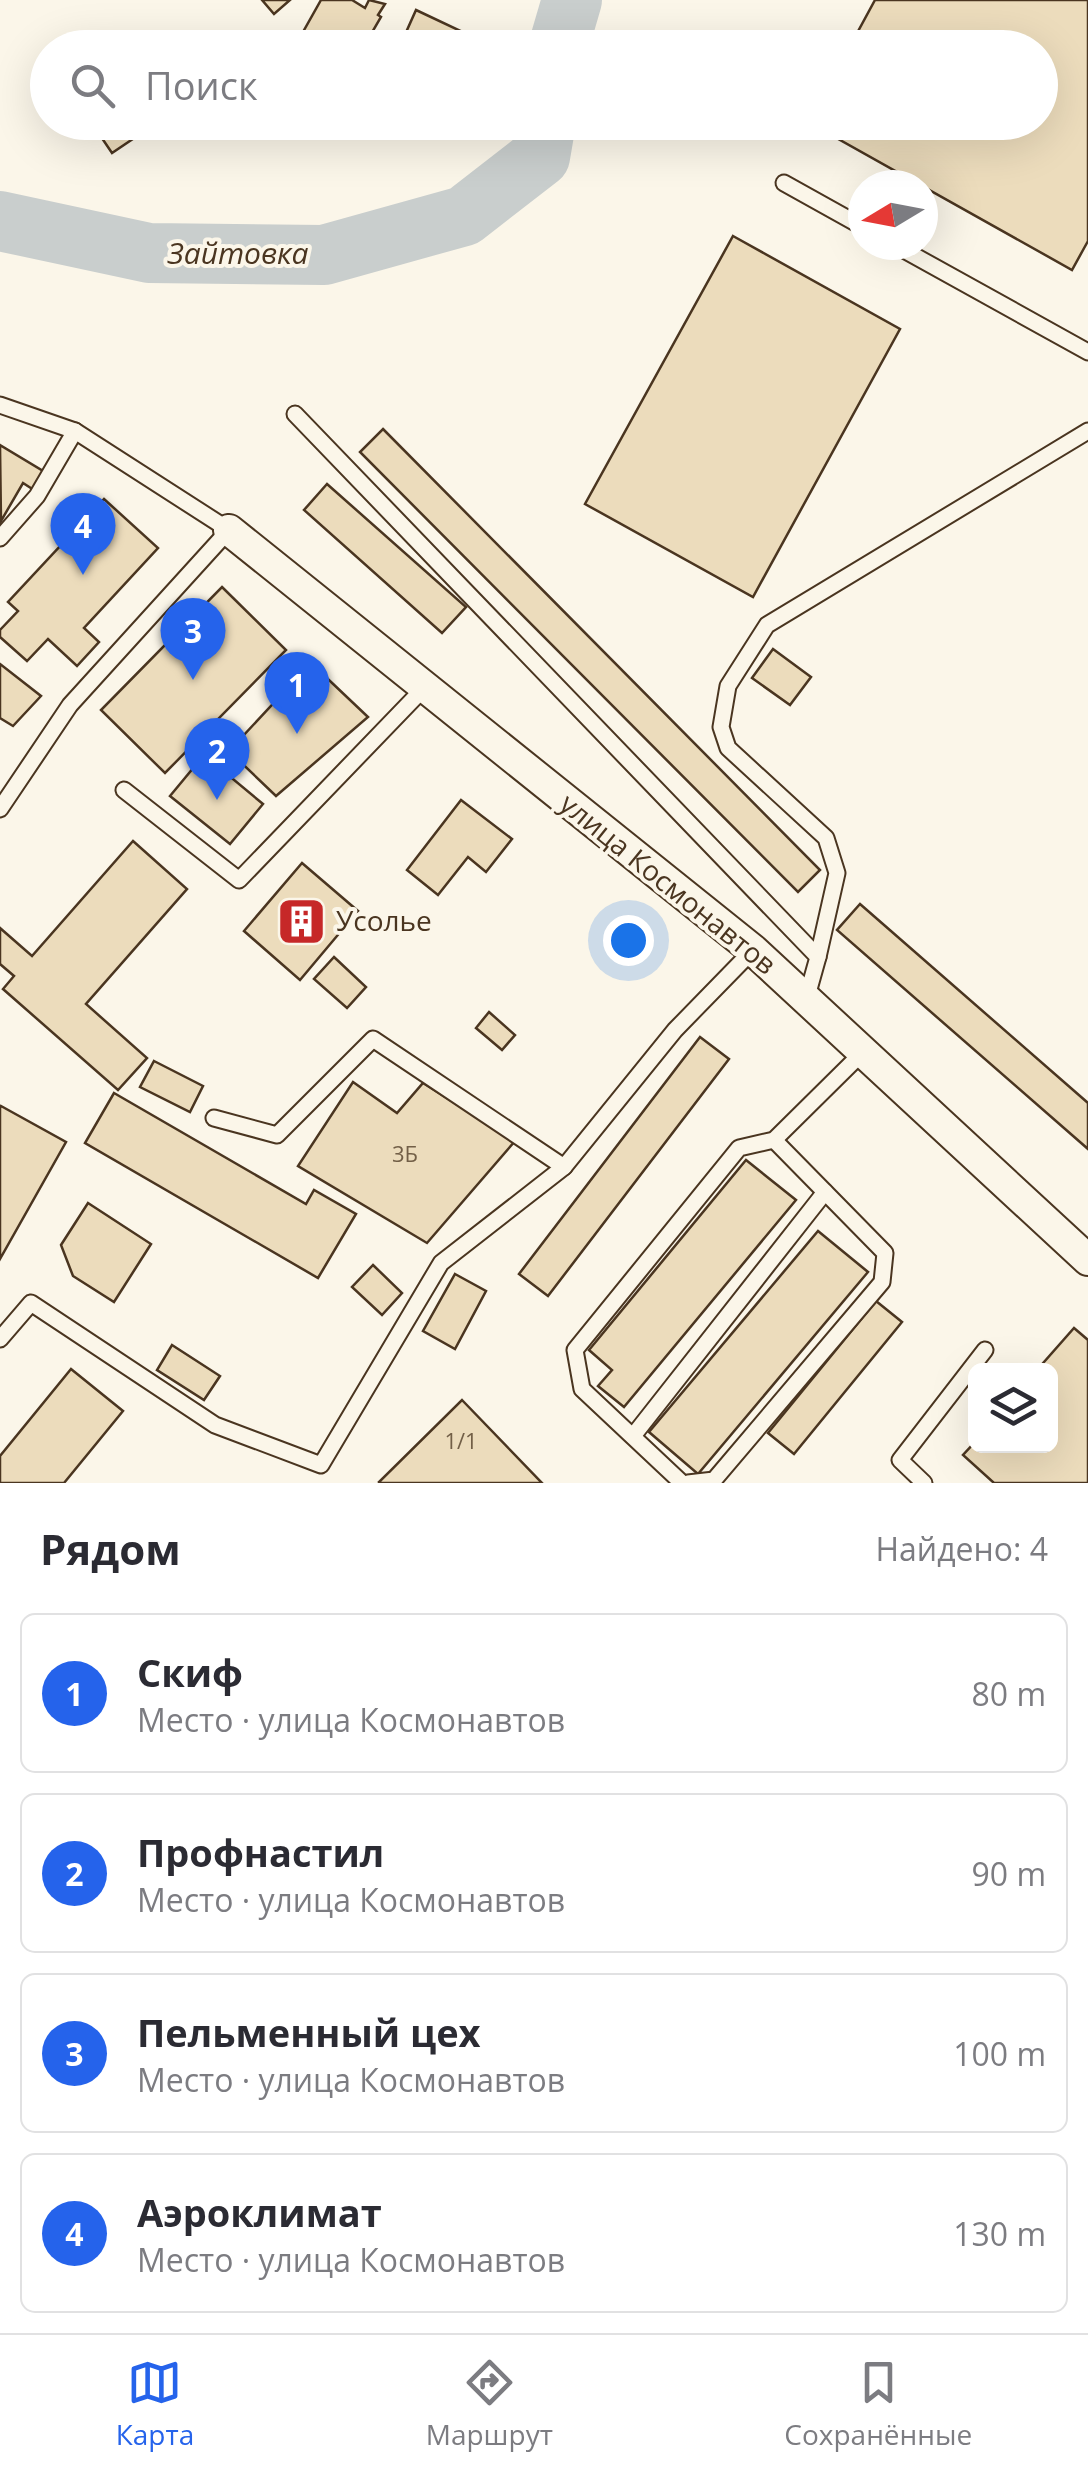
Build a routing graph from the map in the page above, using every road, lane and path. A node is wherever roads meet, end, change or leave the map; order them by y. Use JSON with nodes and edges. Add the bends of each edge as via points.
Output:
{"nodes":[{"id":1,"x":784,"y":184,"type":"dead end"},
{"id":2,"x":848,"y":219,"type":"edge"},
{"id":3,"x":922,"y":260,"type":"edge"},
{"id":4,"x":1088,"y":352,"type":"edge"},
{"id":5,"x":0,"y":406,"type":"edge"},
{"id":6,"x":294,"y":414,"type":"dead end"},
{"id":7,"x":75,"y":431,"type":"junction"},
{"id":8,"x":1088,"y":431,"type":"edge"},
{"id":9,"x":229,"y":530,"type":"junction"},
{"id":10,"x":0,"y":538,"type":"edge"},
{"id":11,"x":425,"y":687,"type":"junction"},
{"id":12,"x":124,"y":790,"type":"dead end"},
{"id":13,"x":0,"y":809,"type":"edge"},
{"id":14,"x":753,"y":950,"type":"junction"},
{"id":15,"x":818,"y":957,"type":"junction"},
{"id":16,"x":806,"y":1000,"type":"junction"},
{"id":17,"x":862,"y":1052,"type":"junction"},
{"id":18,"x":214,"y":1118,"type":"dead end"},
{"id":19,"x":774,"y":1140,"type":"junction"},
{"id":20,"x":564,"y":1166,"type":"junction"},
{"id":21,"x":825,"y":1192,"type":"junction"},
{"id":22,"x":1088,"y":1260,"type":"edge"},
{"id":23,"x":0,"y":1339,"type":"edge"},
{"id":24,"x":984,"y":1350,"type":"dead end"},
{"id":25,"x":633,"y":1436,"type":"junction"},
{"id":26,"x":685,"y":1483,"type":"edge"},
{"id":27,"x":924,"y":1483,"type":"edge"}],
"edges":[{"from":1,"to":2,"type":"lane"},
{"from":3,"to":4,"type":"lane"},
{"from":5,"to":7,"type":"lane"},
{"from":6,"to":15,"type":"lane"},
{"from":7,"to":9,"type":"lane"},
{"from":7,"to":10,"type":"lane","via":[[37,496]]},
{"from":8,"to":15,"type":"lane","via":[[766,626],[728,686],[721,727],[728,748],[826,838],[837,873]]},
{"from":9,"to":11,"type":"street","name":"улица Космонавтов"},
{"from":9,"to":13,"type":"lane","via":[[70,705]]},
{"from":11,"to":12,"type":"lane","via":[[239,880]]},
{"from":11,"to":14,"type":"street","name":"улица Космонавтов"},
{"from":14,"to":16,"type":"street","name":"улица Космонавтов"},
{"from":14,"to":20,"type":"lane","via":[[675,1030]]},
{"from":15,"to":16,"type":"lane"},
{"from":16,"to":17,"type":"street","name":"улица Космонавтов"},
{"from":17,"to":19,"type":"lane"},
{"from":17,"to":22,"type":"street","name":"улица Космонавтов"},
{"from":18,"to":20,"type":"lane","via":[[278,1136],[374,1039]]},
{"from":19,"to":21,"type":"lane"},
{"from":19,"to":25,"type":"lane","via":[[739,1148],[576,1350],[582,1389]]},
{"from":20,"to":23,"type":"lane","via":[[441,1263],[321,1465],[215,1425],[31,1303]]},
{"from":21,"to":25,"type":"lane"},
{"from":21,"to":26,"type":"lane","via":[[884,1253],[882,1282],[714,1480]]},
{"from":24,"to":27,"type":"lane","via":[[900,1460]]},
{"from":25,"to":26,"type":"lane"}]}
